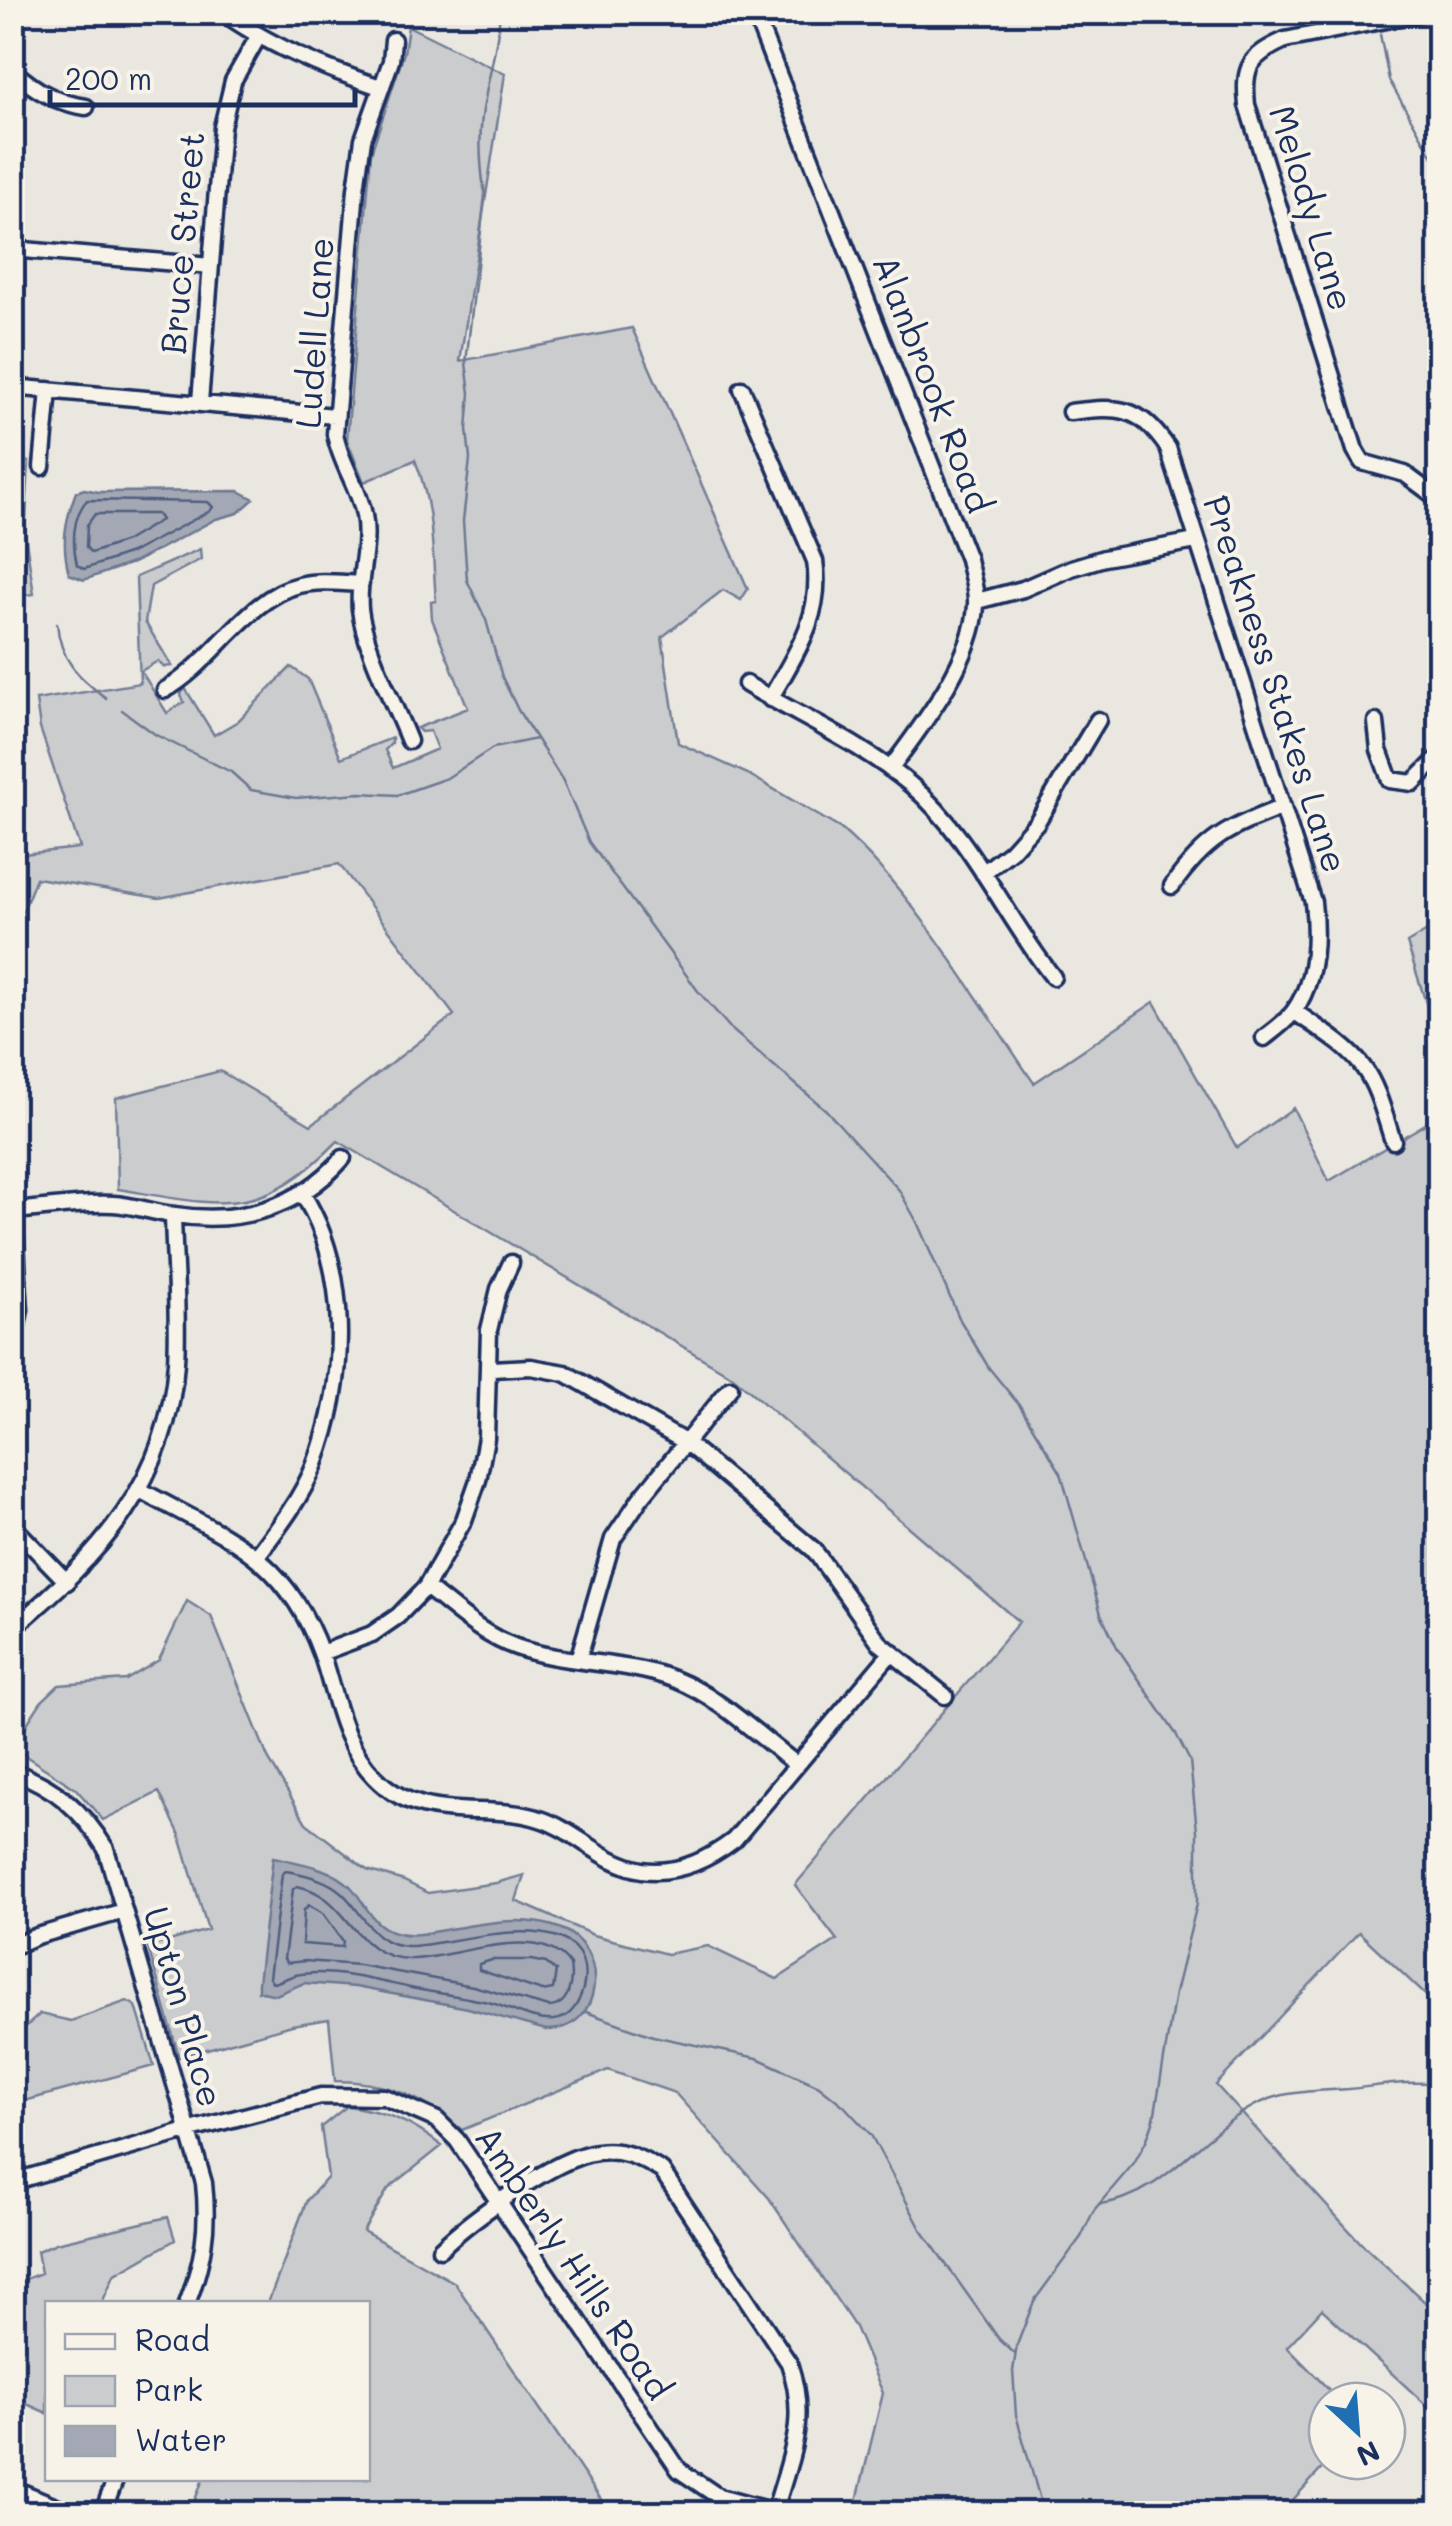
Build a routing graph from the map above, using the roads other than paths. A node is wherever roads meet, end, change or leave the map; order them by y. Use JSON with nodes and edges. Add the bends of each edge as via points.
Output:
{"nodes":[{"id":1,"x":222,"y":12,"type":"edge"},
{"id":2,"x":754,"y":12,"type":"edge"},
{"id":3,"x":1426,"y":12,"type":"edge"},
{"id":4,"x":258,"y":37,"type":"junction"},
{"id":5,"x":393,"y":40,"type":"dead end"},
{"id":6,"x":12,"y":70,"type":"edge"},
{"id":7,"x":380,"y":88,"type":"junction"},
{"id":8,"x":86,"y":107,"type":"dead end"},
{"id":9,"x":12,"y":249,"type":"edge"},
{"id":10,"x":211,"y":266,"type":"junction"},
{"id":11,"x":12,"y":386,"type":"edge"},
{"id":12,"x":48,"y":390,"type":"junction"},
{"id":13,"x":742,"y":390,"type":"dead end"},
{"id":14,"x":200,"y":402,"type":"junction"},
{"id":15,"x":1070,"y":412,"type":"dead end"},
{"id":16,"x":335,"y":416,"type":"junction"},
{"id":17,"x":42,"y":467,"type":"dead end"},
{"id":18,"x":1440,"y":500,"type":"edge"},
{"id":19,"x":1196,"y":541,"type":"junction"},
{"id":20,"x":361,"y":584,"type":"junction"},
{"id":21,"x":976,"y":601,"type":"junction"},
{"id":22,"x":746,"y":684,"type":"dead end"},
{"id":23,"x":165,"y":690,"type":"dead end"},
{"id":24,"x":770,"y":698,"type":"junction"},
{"id":25,"x":1098,"y":720,"type":"dead end"},
{"id":26,"x":1376,"y":722,"type":"dead end"},
{"id":27,"x":410,"y":742,"type":"dead end"},
{"id":28,"x":1440,"y":756,"type":"edge"},
{"id":29,"x":890,"y":769,"type":"junction"},
{"id":30,"x":1283,"y":808,"type":"junction"},
{"id":31,"x":982,"y":873,"type":"junction"},
{"id":32,"x":1172,"y":886,"type":"dead end"},
{"id":33,"x":1053,"y":977,"type":"dead end"},
{"id":34,"x":1294,"y":1011,"type":"junction"},
{"id":35,"x":1264,"y":1038,"type":"dead end"},
{"id":36,"x":1393,"y":1142,"type":"dead end"},
{"id":37,"x":343,"y":1158,"type":"dead end"},
{"id":38,"x":302,"y":1194,"type":"junction"},
{"id":39,"x":13,"y":1211,"type":"edge"},
{"id":40,"x":173,"y":1215,"type":"junction"},
{"id":41,"x":510,"y":1263,"type":"dead end"},
{"id":42,"x":12,"y":1352,"type":"edge"},
{"id":43,"x":490,"y":1368,"type":"junction"},
{"id":44,"x":730,"y":1388,"type":"dead end"},
{"id":45,"x":685,"y":1442,"type":"junction"},
{"id":46,"x":140,"y":1490,"type":"junction"},
{"id":47,"x":12,"y":1525,"type":"edge"},
{"id":48,"x":257,"y":1556,"type":"junction"},
{"id":49,"x":66,"y":1582,"type":"junction"},
{"id":50,"x":426,"y":1587,"type":"junction"},
{"id":51,"x":12,"y":1629,"type":"edge"},
{"id":52,"x":320,"y":1653,"type":"junction"},
{"id":53,"x":891,"y":1653,"type":"junction"},
{"id":54,"x":578,"y":1660,"type":"junction"},
{"id":55,"x":945,"y":1696,"type":"dead end"},
{"id":56,"x":796,"y":1764,"type":"junction"},
{"id":57,"x":12,"y":1770,"type":"edge"},
{"id":58,"x":124,"y":1911,"type":"junction"},
{"id":59,"x":12,"y":1947,"type":"edge"},
{"id":60,"x":187,"y":2130,"type":"junction"},
{"id":61,"x":12,"y":2182,"type":"edge"},
{"id":62,"x":500,"y":2203,"type":"junction"},
{"id":63,"x":440,"y":2249,"type":"dead end"},
{"id":64,"x":187,"y":2301,"type":"edge"},
{"id":65,"x":115,"y":2481,"type":"edge"},
{"id":66,"x":12,"y":2488,"type":"edge"},
{"id":67,"x":775,"y":2513,"type":"edge"},
{"id":68,"x":75,"y":2514,"type":"edge"},
{"id":69,"x":102,"y":2514,"type":"edge"}],
"edges":[{"from":1,"to":4,"type":"street"},
{"from":2,"to":21,"type":"street","name":"Alanbrook Road","via":[[968,559]]},
{"from":3,"to":18,"type":"street","name":"Melody Lane","via":[[1284,40],[1253,59],[1244,84],[1355,450],[1362,462],[1405,474]]},
{"from":4,"to":7,"type":"street"},
{"from":4,"to":10,"type":"street","name":"Bruce Street","via":[[233,80],[222,127]]},
{"from":5,"to":7,"type":"street","name":"Ludell Lane"},
{"from":6,"to":8,"type":"street","via":[[40,92]]},
{"from":7,"to":16,"type":"street","name":"Ludell Lane","via":[[356,189]]},
{"from":9,"to":10,"type":"street"},
{"from":10,"to":14,"type":"street","name":"Bruce Street"},
{"from":11,"to":12,"type":"street"},
{"from":12,"to":14,"type":"street"},
{"from":12,"to":17,"type":"street"},
{"from":13,"to":24,"type":"street","via":[[815,561],[818,583],[810,622]]},
{"from":14,"to":16,"type":"street"},
{"from":15,"to":19,"type":"street","name":"Preakness Stakes Lane","via":[[1120,408],[1152,424],[1168,448]]},
{"from":16,"to":20,"type":"street","name":"Ludell Lane","via":[[338,452],[363,510]]},
{"from":19,"to":21,"type":"street","via":[[1104,558]]},
{"from":19,"to":30,"type":"street","name":"Preakness Stakes Lane"},
{"from":20,"to":23,"type":"street","via":[[287,588]]},
{"from":20,"to":27,"type":"street","name":"Ludell Lane","via":[[364,630]]},
{"from":21,"to":29,"type":"street","name":"Alanbrook Road","via":[[969,640],[946,685]]},
{"from":22,"to":24,"type":"street"},
{"from":24,"to":29,"type":"street"},
{"from":25,"to":31,"type":"street","via":[[1037,822]]},
{"from":26,"to":28,"type":"street","via":[[1390,780],[1414,783]]},
{"from":29,"to":31,"type":"street","via":[[914,787]]},
{"from":30,"to":32,"type":"street","via":[[1225,830]]},
{"from":30,"to":34,"type":"street","name":"Preakness Stakes Lane","via":[[1314,902],[1317,933]]},
{"from":31,"to":33,"type":"street"},
{"from":34,"to":35,"type":"street","name":"Preakness Stakes Lane"},
{"from":34,"to":36,"type":"street","via":[[1362,1066]]},
{"from":37,"to":38,"type":"street"},
{"from":38,"to":40,"type":"street","via":[[232,1218]]},
{"from":38,"to":48,"type":"street","via":[[318,1218],[335,1294],[333,1405],[302,1491]]},
{"from":39,"to":40,"type":"street","via":[[114,1204]]},
{"from":39,"to":42,"type":"street","via":[[20,1310]]},
{"from":40,"to":46,"type":"street","via":[[172,1396]]},
{"from":41,"to":43,"type":"street","via":[[489,1330]]},
{"from":43,"to":45,"type":"street","via":[[566,1373]]},
{"from":43,"to":50,"type":"street","via":[[478,1480]]},
{"from":44,"to":45,"type":"street"},
{"from":45,"to":53,"type":"street","via":[[814,1550]]},
{"from":45,"to":54,"type":"street","via":[[613,1539]]},
{"from":46,"to":48,"type":"street"},
{"from":46,"to":49,"type":"street"},
{"from":47,"to":49,"type":"street"},
{"from":48,"to":52,"type":"street","via":[[302,1610]]},
{"from":49,"to":51,"type":"street"},
{"from":50,"to":52,"type":"street","via":[[372,1634]]},
{"from":50,"to":54,"type":"street","via":[[503,1642]]},
{"from":52,"to":56,"type":"street","via":[[358,1760],[394,1792],[445,1812],[518,1814],[547,1822],[606,1858],[643,1870],[684,1867],[717,1853]]},
{"from":53,"to":55,"type":"street"},
{"from":53,"to":56,"type":"street"},
{"from":54,"to":56,"type":"street","via":[[698,1690]]},
{"from":57,"to":58,"type":"street","name":"Upton Place","via":[[58,1792],[92,1826]]},
{"from":58,"to":59,"type":"street"},
{"from":58,"to":60,"type":"street","name":"Upton Place"},
{"from":60,"to":61,"type":"street","name":"Amberly Hills Road"},
{"from":60,"to":62,"type":"street","name":"Amberly Hills Road","via":[[321,2096],[384,2097],[437,2120]]},
{"from":60,"to":64,"type":"street","name":"Upton Place","via":[[208,2218]]},
{"from":62,"to":63,"type":"street"},
{"from":62,"to":67,"type":"street","name":"Amberly Hills Road","via":[[679,2470],[720,2496]]},
{"from":62,"to":67,"type":"street","via":[[574,2158],[597,2152],[634,2155],[662,2172],[796,2384],[796,2434]]},
{"from":65,"to":69,"type":"street"},
{"from":66,"to":68,"type":"street"}]}
